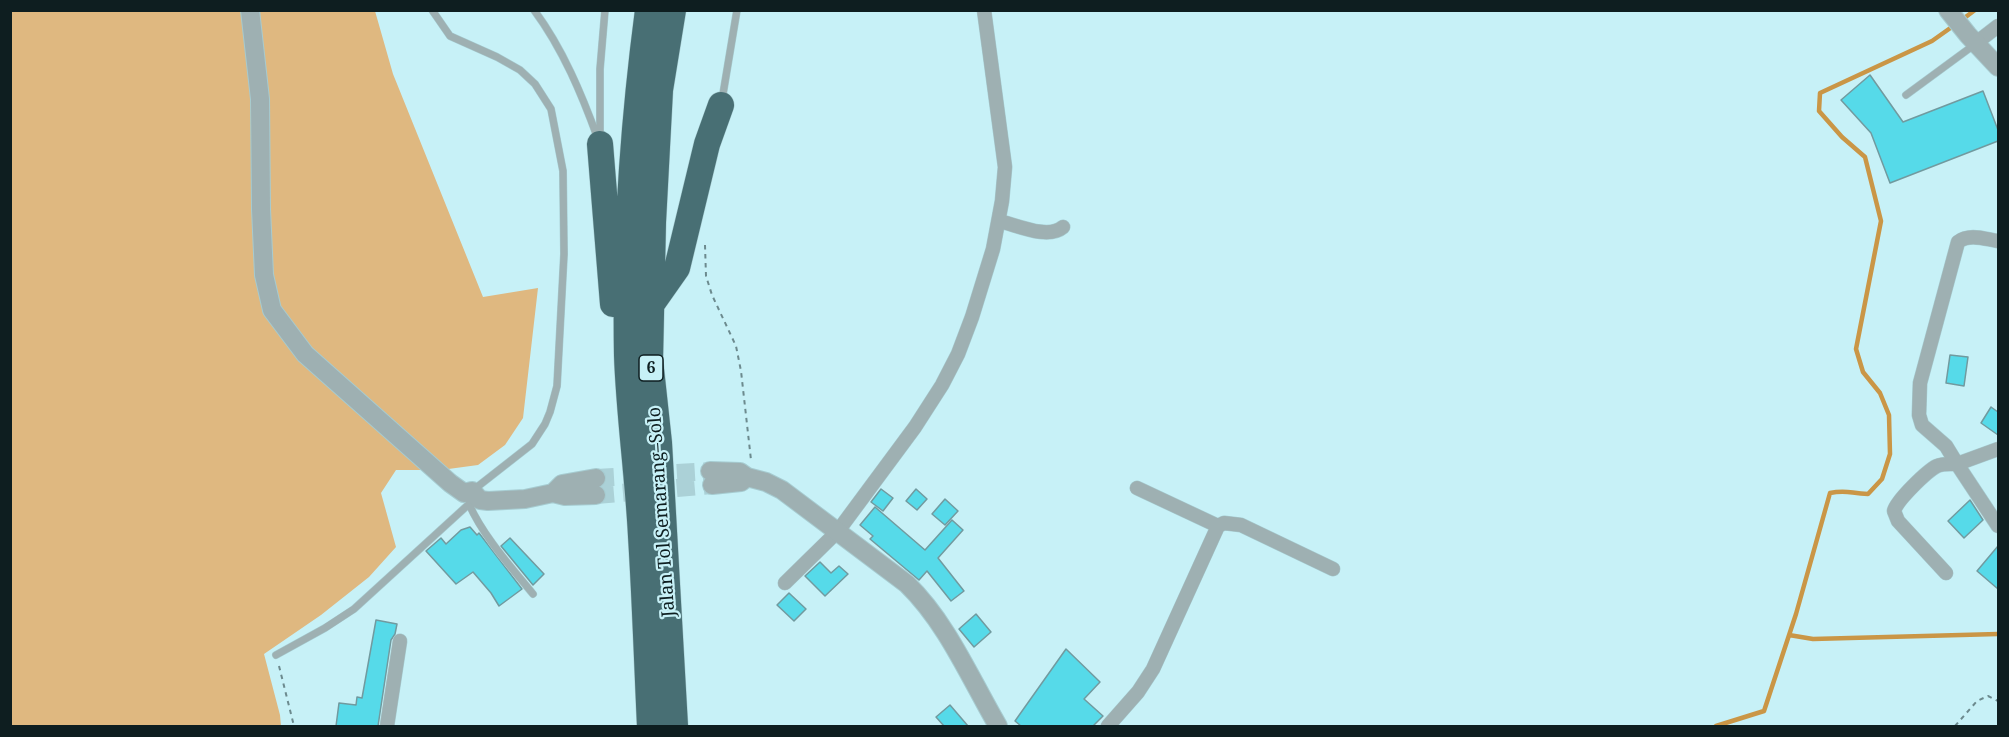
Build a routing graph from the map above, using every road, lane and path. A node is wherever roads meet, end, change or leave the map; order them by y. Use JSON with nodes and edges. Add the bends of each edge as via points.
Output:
{"nodes":[{"id":1,"x":250,"y":10,"type":"edge"},
{"id":2,"x":432,"y":10,"type":"edge"},
{"id":3,"x":534,"y":10,"type":"edge"},
{"id":4,"x":605,"y":10,"type":"edge"},
{"id":5,"x":648,"y":10,"type":"edge"},
{"id":6,"x":674,"y":10,"type":"edge"},
{"id":7,"x":737,"y":10,"type":"edge"},
{"id":8,"x":984,"y":10,"type":"edge"},
{"id":9,"x":1950,"y":13,"type":"edge"},
{"id":10,"x":1998,"y":26,"type":"edge"},
{"id":11,"x":1972,"y":39,"type":"junction"},
{"id":12,"x":1998,"y":67,"type":"edge"},
{"id":13,"x":1906,"y":95,"type":"dead end"},
{"id":14,"x":721,"y":105,"type":"joint"},
{"id":15,"x":600,"y":144,"type":"junction"},
{"id":16,"x":999,"y":221,"type":"junction"},
{"id":17,"x":1063,"y":227,"type":"dead end"},
{"id":18,"x":1998,"y":241,"type":"edge"},
{"id":19,"x":705,"y":242,"type":"dead end"},
{"id":20,"x":651,"y":304,"type":"junction"},
{"id":21,"x":632,"y":420,"type":"junction"},
{"id":22,"x":1998,"y":449,"type":"edge"},
{"id":23,"x":1957,"y":464,"type":"junction"},
{"id":24,"x":750,"y":477,"type":"junction"},
{"id":25,"x":711,"y":478,"type":"tunnel mouth"},
{"id":26,"x":596,"y":486,"type":"tunnel mouth"},
{"id":27,"x":1137,"y":488,"type":"dead end"},
{"id":28,"x":470,"y":498,"type":"junction"},
{"id":29,"x":1218,"y":526,"type":"junction"},
{"id":30,"x":1998,"y":526,"type":"edge"},
{"id":31,"x":838,"y":531,"type":"junction"},
{"id":32,"x":1333,"y":569,"type":"dead end"},
{"id":33,"x":1946,"y":573,"type":"dead end"},
{"id":34,"x":785,"y":583,"type":"dead end"},
{"id":35,"x":532,"y":594,"type":"dead end"},
{"id":36,"x":400,"y":641,"type":"dead end"},
{"id":37,"x":276,"y":655,"type":"joint"},
{"id":38,"x":1998,"y":701,"type":"edge"},
{"id":39,"x":294,"y":726,"type":"edge"},
{"id":40,"x":387,"y":726,"type":"edge"},
{"id":41,"x":650,"y":726,"type":"edge"},
{"id":42,"x":675,"y":726,"type":"edge"},
{"id":43,"x":998,"y":726,"type":"edge"},
{"id":44,"x":1108,"y":726,"type":"edge"},
{"id":45,"x":1955,"y":726,"type":"edge"}],
"edges":[{"from":1,"to":28,"type":"street","via":[[260,99],[264,275],[272,310],[305,354]]},
{"from":2,"to":28,"type":"lane","via":[[450,36],[497,57],[535,84],[551,109],[563,171],[564,244],[557,386],[550,412],[532,444]]},
{"from":3,"to":15,"type":"lane","via":[[563,57]]},
{"from":4,"to":15,"type":"lane"},
{"from":5,"to":21,"type":"highway","name":"Jalan Tol Semarang–Solo","number":"6","via":[[638,85],[629,234],[627,357]]},
{"from":6,"to":20,"type":"highway","name":"Jalan Tol Semarang–Solo","number":"6","via":[[660,90]]},
{"from":7,"to":14,"type":"lane"},
{"from":8,"to":16,"type":"street","via":[[1005,167]]},
{"from":9,"to":11,"type":"street"},
{"from":10,"to":11,"type":"street"},
{"from":11,"to":12,"type":"street"},
{"from":11,"to":13,"type":"lane"},
{"from":14,"to":20,"type":"highway","via":[[707,144],[677,268]]},
{"from":15,"to":21,"type":"highway","via":[[618,363]]},
{"from":16,"to":17,"type":"street","via":[[1047,233]]},
{"from":16,"to":31,"type":"street","via":[[972,317],[942,385]]},
{"from":18,"to":23,"type":"street","via":[[1971,237],[1958,242],[1920,383],[1922,425],[1946,446]]},
{"from":19,"to":24,"type":"path","via":[[706,276],[736,346]]},
{"from":20,"to":42,"type":"highway","name":"Jalan Tol Semarang–Solo","number":"6","via":[[650,360],[659,443]]},
{"from":21,"to":41,"type":"highway","name":"Jalan Tol Semarang–Solo","number":"6","via":[[642,537]]},
{"from":22,"to":23,"type":"street"},
{"from":23,"to":30,"type":"street"},
{"from":23,"to":33,"type":"street","via":[[1931,470],[1894,511],[1898,521]]},
{"from":24,"to":25,"type":"street","via":[[741,482]]},
{"from":24,"to":31,"type":"street","via":[[796,498]]},
{"from":26,"to":28,"type":"street","via":[[566,496],[552,493],[488,501]]},
{"from":27,"to":29,"type":"street"},
{"from":28,"to":35,"type":"lane","via":[[474,515]]},
{"from":28,"to":37,"type":"lane","via":[[354,609]]},
{"from":29,"to":32,"type":"street","via":[[1240,525]]},
{"from":29,"to":44,"type":"street","via":[[1153,669]]},
{"from":31,"to":34,"type":"street"},
{"from":31,"to":43,"type":"street","via":[[920,596]]},
{"from":36,"to":40,"type":"street"},
{"from":37,"to":39,"type":"path"},
{"from":38,"to":45,"type":"path","via":[[1988,696],[1977,701]]}]}
